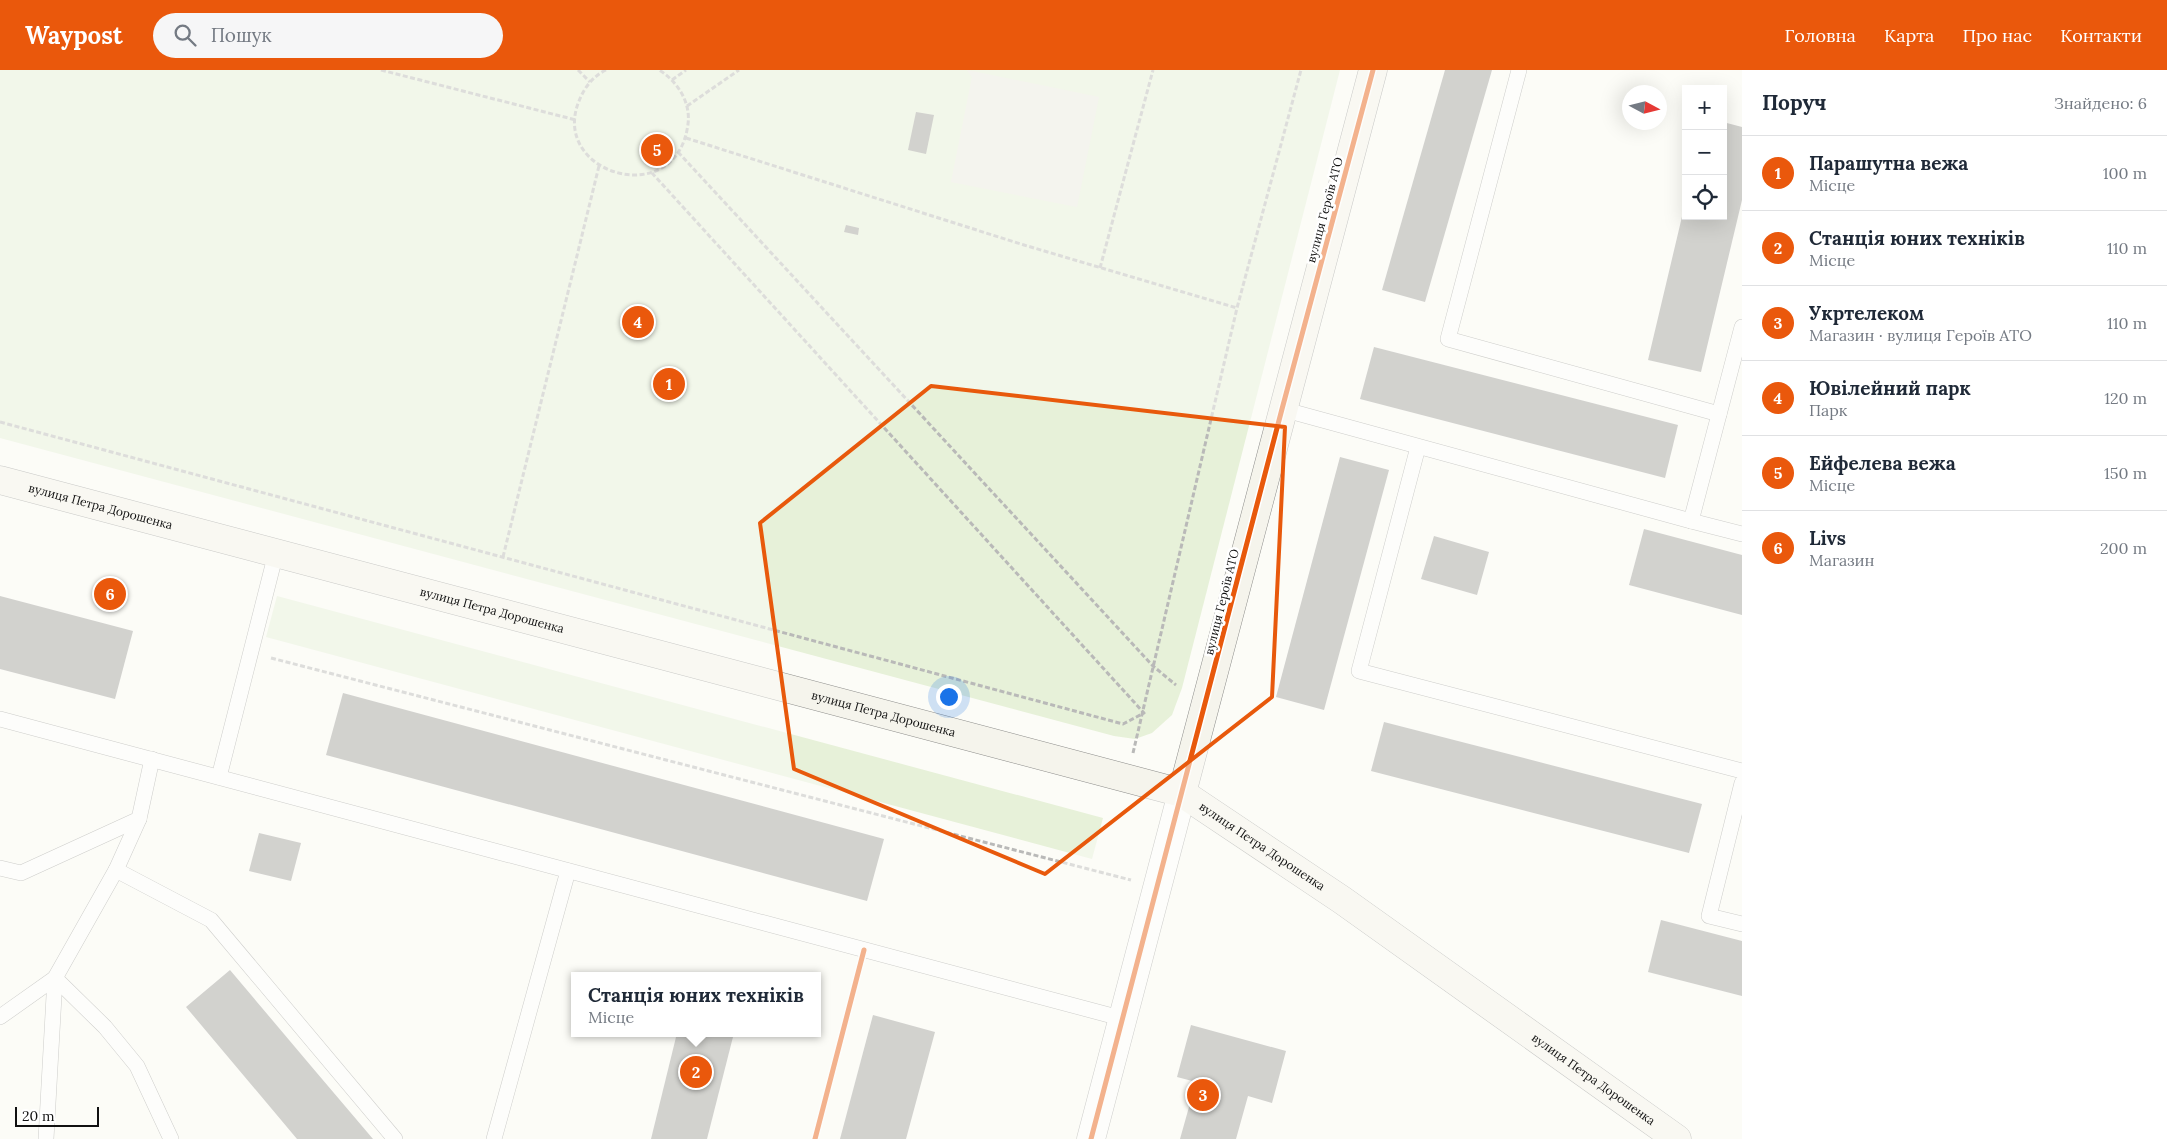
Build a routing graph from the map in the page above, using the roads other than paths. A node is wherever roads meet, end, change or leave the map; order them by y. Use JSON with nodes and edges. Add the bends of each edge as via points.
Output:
{"nodes":[{"id":1,"x":1374,"y":70,"type":"edge"},
{"id":2,"x":1519,"y":70,"type":"edge"},
{"id":3,"x":1742,"y":327,"type":"edge"},
{"id":4,"x":1282,"y":410,"type":"junction"},
{"id":5,"x":1719,"y":414,"type":"junction"},
{"id":6,"x":1418,"y":447,"type":"junction"},
{"id":7,"x":0,"y":480,"type":"edge"},
{"id":8,"x":1691,"y":521,"type":"junction"},
{"id":9,"x":1742,"y":534,"type":"edge"},
{"id":10,"x":276,"y":553,"type":"junction"},
{"id":11,"x":0,"y":719,"type":"edge"},
{"id":12,"x":152,"y":759,"type":"junction"},
{"id":13,"x":1742,"y":771,"type":"edge"},
{"id":14,"x":219,"y":777,"type":"junction"},
{"id":15,"x":1742,"y":783,"type":"edge"},
{"id":16,"x":1182,"y":793,"type":"junction"},
{"id":17,"x":139,"y":819,"type":"junction"},
{"id":18,"x":0,"y":868,"type":"edge"},
{"id":19,"x":116,"y":870,"type":"junction"},
{"id":20,"x":568,"y":871,"type":"junction"},
{"id":21,"x":1742,"y":924,"type":"edge"},
{"id":22,"x":55,"y":978,"type":"junction"},
{"id":23,"x":0,"y":1017,"type":"edge"},
{"id":24,"x":1124,"y":1020,"type":"junction"},
{"id":25,"x":46,"y":1139,"type":"edge"},
{"id":26,"x":171,"y":1139,"type":"edge"},
{"id":27,"x":395,"y":1139,"type":"edge"},
{"id":28,"x":494,"y":1139,"type":"edge"},
{"id":29,"x":1092,"y":1139,"type":"edge"},
{"id":30,"x":1677,"y":1139,"type":"edge"}],
"edges":[{"from":1,"to":4,"type":"main road","name":"вулиця Героїв АТО"},
{"from":2,"to":5,"type":"lane","via":[[1448,339]]},
{"from":3,"to":5,"type":"lane"},
{"from":4,"to":6,"type":"lane"},
{"from":4,"to":16,"type":"main road","name":"вулиця Героїв АТО"},
{"from":5,"to":8,"type":"lane"},
{"from":6,"to":8,"type":"lane"},
{"from":6,"to":13,"type":"lane","via":[[1359,671]]},
{"from":7,"to":10,"type":"main road","name":"вулиця Петра Дорошенка"},
{"from":8,"to":9,"type":"lane"},
{"from":10,"to":14,"type":"lane"},
{"from":10,"to":16,"type":"main road","name":"вулиця Петра Дорошенка"},
{"from":11,"to":12,"type":"lane"},
{"from":12,"to":14,"type":"lane"},
{"from":12,"to":17,"type":"lane"},
{"from":14,"to":20,"type":"lane"},
{"from":15,"to":21,"type":"lane","via":[[1709,916]]},
{"from":16,"to":24,"type":"street","name":"вулиця Героїв АТО"},
{"from":16,"to":30,"type":"main road","name":"вулиця Петра Дорошенка","via":[[1342,900]]},
{"from":17,"to":18,"type":"lane","via":[[21,873]]},
{"from":17,"to":19,"type":"lane"},
{"from":19,"to":22,"type":"lane"},
{"from":19,"to":27,"type":"lane","via":[[211,920]]},
{"from":20,"to":24,"type":"lane"},
{"from":20,"to":28,"type":"lane"},
{"from":22,"to":23,"type":"lane"},
{"from":22,"to":25,"type":"lane"},
{"from":22,"to":26,"type":"lane","via":[[106,1027],[137,1066]]},
{"from":24,"to":29,"type":"street","name":"вулиця Героїв АТО"}]}
